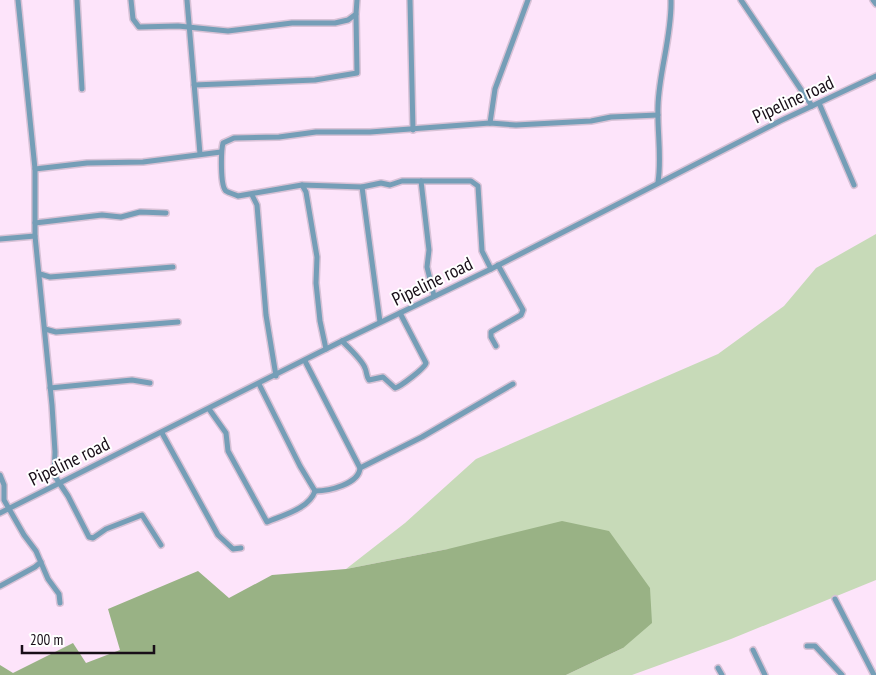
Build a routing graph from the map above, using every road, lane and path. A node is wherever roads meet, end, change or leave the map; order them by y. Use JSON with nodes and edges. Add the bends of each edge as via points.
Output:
{"nodes":[{"id":1,"x":18,"y":0,"type":"edge"},
{"id":2,"x":77,"y":0,"type":"edge"},
{"id":3,"x":131,"y":0,"type":"edge"},
{"id":4,"x":187,"y":0,"type":"edge"},
{"id":5,"x":357,"y":0,"type":"edge"},
{"id":6,"x":410,"y":0,"type":"edge"},
{"id":7,"x":528,"y":0,"type":"edge"},
{"id":8,"x":671,"y":0,"type":"edge"},
{"id":9,"x":741,"y":0,"type":"edge"},
{"id":10,"x":873,"y":0,"type":"edge"},
{"id":11,"x":876,"y":4,"type":"edge"},
{"id":12,"x":356,"y":14,"type":"junction"},
{"id":13,"x":188,"y":28,"type":"junction"},
{"id":14,"x":876,"y":76,"type":"edge"},
{"id":15,"x":194,"y":85,"type":"junction"},
{"id":16,"x":82,"y":89,"type":"dead end"},
{"id":17,"x":819,"y":103,"type":"junction"},
{"id":18,"x":812,"y":106,"type":"junction"},
{"id":19,"x":658,"y":114,"type":"junction"},
{"id":20,"x":490,"y":123,"type":"junction"},
{"id":21,"x":414,"y":130,"type":"junction"},
{"id":22,"x":221,"y":152,"type":"junction"},
{"id":23,"x":200,"y":154,"type":"junction"},
{"id":24,"x":660,"y":168,"type":"junction"},
{"id":25,"x":34,"y":169,"type":"junction"},
{"id":26,"x":672,"y":176,"type":"junction"},
{"id":27,"x":421,"y":181,"type":"junction"},
{"id":28,"x":658,"y":182,"type":"junction"},
{"id":29,"x":302,"y":185,"type":"junction"},
{"id":30,"x":854,"y":185,"type":"dead end"},
{"id":31,"x":362,"y":187,"type":"junction"},
{"id":32,"x":252,"y":195,"type":"junction"},
{"id":33,"x":166,"y":213,"type":"dead end"},
{"id":34,"x":36,"y":223,"type":"junction"},
{"id":35,"x":35,"y":236,"type":"junction"},
{"id":36,"x":0,"y":239,"type":"edge"},
{"id":37,"x":498,"y":265,"type":"junction"},
{"id":38,"x":173,"y":267,"type":"dead end"},
{"id":39,"x":491,"y":269,"type":"junction"},
{"id":40,"x":40,"y":274,"type":"junction"},
{"id":41,"x":434,"y":296,"type":"junction"},
{"id":42,"x":400,"y":313,"type":"junction"},
{"id":43,"x":178,"y":322,"type":"dead end"},
{"id":44,"x":380,"y":322,"type":"junction"},
{"id":45,"x":45,"y":329,"type":"junction"},
{"id":46,"x":342,"y":340,"type":"junction"},
{"id":47,"x":496,"y":346,"type":"dead end"},
{"id":48,"x":326,"y":349,"type":"junction"},
{"id":49,"x":305,"y":361,"type":"junction"},
{"id":50,"x":276,"y":376,"type":"junction"},
{"id":51,"x":150,"y":383,"type":"dead end"},
{"id":52,"x":259,"y":384,"type":"junction"},
{"id":53,"x":513,"y":384,"type":"dead end"},
{"id":54,"x":50,"y":388,"type":"junction"},
{"id":55,"x":208,"y":409,"type":"junction"},
{"id":56,"x":162,"y":433,"type":"junction"},
{"id":57,"x":360,"y":468,"type":"junction"},
{"id":58,"x":0,"y":475,"type":"edge"},
{"id":59,"x":60,"y":482,"type":"junction"},
{"id":60,"x":315,"y":491,"type":"junction"},
{"id":61,"x":8,"y":506,"type":"junction"},
{"id":62,"x":0,"y":513,"type":"edge"},
{"id":63,"x":161,"y":545,"type":"dead end"},
{"id":64,"x":241,"y":548,"type":"dead end"},
{"id":65,"x":41,"y":562,"type":"junction"},
{"id":66,"x":0,"y":586,"type":"edge"},
{"id":67,"x":835,"y":599,"type":"dead end"},
{"id":68,"x":60,"y":603,"type":"dead end"},
{"id":69,"x":807,"y":646,"type":"dead end"},
{"id":70,"x":753,"y":650,"type":"dead end"},
{"id":71,"x":718,"y":668,"type":"dead end"},
{"id":72,"x":722,"y":675,"type":"edge"},
{"id":73,"x":765,"y":675,"type":"edge"},
{"id":74,"x":842,"y":675,"type":"edge"},
{"id":75,"x":874,"y":675,"type":"edge"}],
"edges":[{"from":1,"to":25,"type":"street"},
{"from":2,"to":16,"type":"street"},
{"from":3,"to":13,"type":"street","via":[[136,26]]},
{"from":4,"to":13,"type":"street"},
{"from":5,"to":12,"type":"street"},
{"from":6,"to":21,"type":"street"},
{"from":7,"to":20,"type":"street","via":[[497,85]]},
{"from":8,"to":19,"type":"street"},
{"from":9,"to":18,"type":"street"},
{"from":10,"to":11,"type":"street"},
{"from":12,"to":13,"type":"street","via":[[335,23],[292,23],[228,31]]},
{"from":12,"to":15,"type":"street","via":[[357,73],[316,80]]},
{"from":13,"to":15,"type":"street"},
{"from":14,"to":17,"type":"street","name":"Pipeline road"},
{"from":15,"to":23,"type":"street"},
{"from":17,"to":18,"type":"street","name":"Pipeline road"},
{"from":17,"to":30,"type":"street"},
{"from":18,"to":26,"type":"street","name":"Pipeline road"},
{"from":19,"to":20,"type":"street","via":[[591,121],[516,125]]},
{"from":19,"to":24,"type":"street"},
{"from":20,"to":21,"type":"street"},
{"from":21,"to":22,"type":"street","via":[[339,130],[234,138],[223,143]]},
{"from":22,"to":23,"type":"street"},
{"from":22,"to":32,"type":"street","via":[[225,190],[238,196]]},
{"from":23,"to":25,"type":"street","via":[[142,162],[87,163]]},
{"from":24,"to":26,"type":"street"},
{"from":24,"to":28,"type":"street"},
{"from":25,"to":34,"type":"street"},
{"from":26,"to":28,"type":"street","name":"Pipeline road"},
{"from":27,"to":31,"type":"street"},
{"from":27,"to":39,"type":"street","via":[[469,180],[478,186],[482,251]]},
{"from":27,"to":41,"type":"street","via":[[429,250],[427,267]]},
{"from":28,"to":37,"type":"street","name":"Pipeline road"},
{"from":29,"to":31,"type":"street"},
{"from":29,"to":32,"type":"street"},
{"from":29,"to":48,"type":"street","via":[[316,251],[316,283]]},
{"from":31,"to":44,"type":"street"},
{"from":32,"to":50,"type":"street","via":[[257,205],[266,315]]},
{"from":33,"to":34,"type":"street","via":[[140,212],[121,217],[102,215]]},
{"from":34,"to":35,"type":"street"},
{"from":35,"to":36,"type":"street"},
{"from":35,"to":40,"type":"street"},
{"from":37,"to":39,"type":"street","name":"Pipeline road"},
{"from":37,"to":47,"type":"street","via":[[523,310],[521,315],[491,332]]},
{"from":38,"to":40,"type":"street","via":[[50,277]]},
{"from":39,"to":41,"type":"street","name":"Pipeline road"},
{"from":40,"to":45,"type":"street"},
{"from":41,"to":42,"type":"street","name":"Pipeline road"},
{"from":42,"to":44,"type":"street","name":"Pipeline road"},
{"from":42,"to":46,"type":"street","via":[[426,363],[423,370],[397,388],[383,376],[368,380],[366,368]]},
{"from":43,"to":45,"type":"street","via":[[56,332]]},
{"from":44,"to":46,"type":"street","name":"Pipeline road"},
{"from":45,"to":54,"type":"street"},
{"from":46,"to":48,"type":"street","name":"Pipeline road"},
{"from":48,"to":49,"type":"street","name":"Pipeline road"},
{"from":49,"to":50,"type":"street","name":"Pipeline road"},
{"from":49,"to":57,"type":"street"},
{"from":50,"to":52,"type":"street","name":"Pipeline road"},
{"from":51,"to":54,"type":"street","via":[[132,380]]},
{"from":52,"to":55,"type":"street","name":"Pipeline road"},
{"from":52,"to":60,"type":"street"},
{"from":53,"to":57,"type":"street","via":[[422,437]]},
{"from":54,"to":59,"type":"street","via":[[54,475]]},
{"from":55,"to":56,"type":"street","name":"Pipeline road"},
{"from":55,"to":60,"type":"street","via":[[226,432],[228,451],[267,522],[312,499]]},
{"from":56,"to":59,"type":"street","name":"Pipeline road"},
{"from":56,"to":64,"type":"street","via":[[218,535],[233,549]]},
{"from":57,"to":60,"type":"street","via":[[360,474],[353,480]]},
{"from":58,"to":61,"type":"street"},
{"from":59,"to":61,"type":"street","name":"Pipeline road"},
{"from":59,"to":63,"type":"street","via":[[89,537],[142,515]]},
{"from":61,"to":62,"type":"street","name":"Pipeline road"},
{"from":61,"to":65,"type":"street"},
{"from":65,"to":66,"type":"street"},
{"from":65,"to":68,"type":"street","via":[[59,594]]},
{"from":67,"to":75,"type":"street"},
{"from":69,"to":74,"type":"street","via":[[815,646]]},
{"from":70,"to":73,"type":"street"},
{"from":71,"to":72,"type":"street"}]}
